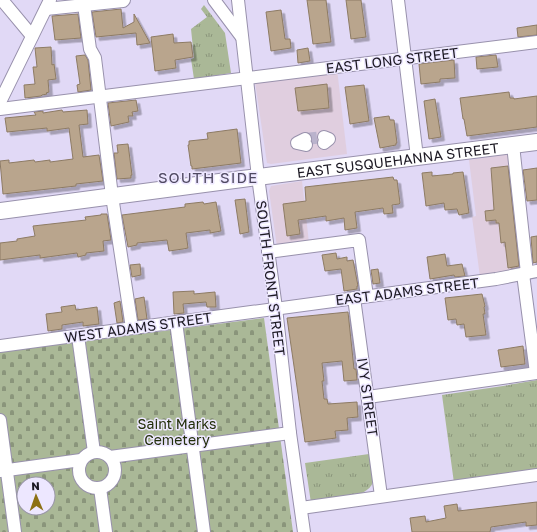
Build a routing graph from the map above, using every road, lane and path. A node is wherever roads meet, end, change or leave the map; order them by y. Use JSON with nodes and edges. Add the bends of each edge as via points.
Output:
{"nodes":[{"id":1,"x":2,"y":0,"type":"edge"},
{"id":2,"x":124,"y":0,"type":"edge"},
{"id":3,"x":214,"y":0,"type":"edge"},
{"id":4,"x":238,"y":0,"type":"edge"},
{"id":5,"x":398,"y":0,"type":"edge"},
{"id":6,"x":48,"y":4,"type":"edge"},
{"id":7,"x":84,"y":5,"type":"junction"},
{"id":8,"x":32,"y":36,"type":"junction"},
{"id":9,"x":242,"y":37,"type":"junction"},
{"id":10,"x":537,"y":42,"type":"edge"},
{"id":11,"x":405,"y":58,"type":"junction"},
{"id":12,"x":246,"y":78,"type":"junction"},
{"id":13,"x":100,"y":96,"type":"junction"},
{"id":14,"x":0,"y":102,"type":"edge"},
{"id":15,"x":0,"y":109,"type":"edge"},
{"id":16,"x":537,"y":142,"type":"edge"},
{"id":17,"x":513,"y":145,"type":"junction"},
{"id":18,"x":417,"y":157,"type":"junction"},
{"id":19,"x":258,"y":177,"type":"junction"},
{"id":20,"x":112,"y":196,"type":"junction"},
{"id":21,"x":0,"y":211,"type":"edge"},
{"id":22,"x":268,"y":252,"type":"junction"},
{"id":23,"x":529,"y":273,"type":"edge"},
{"id":24,"x":367,"y":296,"type":"junction"},
{"id":25,"x":354,"y":298,"type":"junction"},
{"id":26,"x":276,"y":308,"type":"junction"},
{"id":27,"x":176,"y":322,"type":"junction"},
{"id":28,"x":132,"y":328,"type":"junction"},
{"id":29,"x":78,"y":336,"type":"junction"},
{"id":30,"x":0,"y":346,"type":"edge"},
{"id":31,"x":536,"y":373,"type":"edge"},
{"id":32,"x":368,"y":397,"type":"junction"},
{"id":33,"x":0,"y":420,"type":"edge"},
{"id":34,"x":290,"y":433,"type":"junction"},
{"id":35,"x":192,"y":446,"type":"junction"},
{"id":36,"x":94,"y":452,"type":"junction"},
{"id":37,"x":110,"y":458,"type":"junction"},
{"id":38,"x":81,"y":460,"type":"junction"},
{"id":39,"x":3,"y":471,"type":"edge"},
{"id":40,"x":537,"y":476,"type":"edge"},
{"id":41,"x":100,"y":488,"type":"junction"},
{"id":42,"x":381,"y":496,"type":"junction"},
{"id":43,"x":301,"y":508,"type":"junction"},
{"id":44,"x":15,"y":532,"type":"edge"},
{"id":45,"x":106,"y":532,"type":"edge"},
{"id":46,"x":204,"y":532,"type":"edge"},
{"id":47,"x":304,"y":532,"type":"edge"}],
"edges":[{"from":1,"to":8,"type":"street"},
{"from":2,"to":7,"type":"street"},
{"from":3,"to":9,"type":"street"},
{"from":4,"to":9,"type":"street","name":"SOUTH FRONT STREET"},
{"from":5,"to":11,"type":"street"},
{"from":6,"to":7,"type":"street"},
{"from":6,"to":8,"type":"street"},
{"from":7,"to":13,"type":"street"},
{"from":8,"to":14,"type":"street"},
{"from":9,"to":12,"type":"street","name":"SOUTH FRONT STREET"},
{"from":10,"to":11,"type":"street","name":"EAST LONG STREET"},
{"from":11,"to":12,"type":"street","name":"EAST LONG STREET"},
{"from":11,"to":18,"type":"street"},
{"from":12,"to":13,"type":"street","name":"EAST LONG STREET"},
{"from":12,"to":19,"type":"street","name":"SOUTH FRONT STREET"},
{"from":13,"to":15,"type":"street","name":"EAST LONG STREET"},
{"from":13,"to":20,"type":"street"},
{"from":16,"to":17,"type":"main road","name":"EAST SUSQUEHANNA STREET"},
{"from":17,"to":18,"type":"main road","name":"EAST SUSQUEHANNA STREET"},
{"from":17,"to":23,"type":"street"},
{"from":18,"to":19,"type":"main road","name":"EAST SUSQUEHANNA STREET"},
{"from":19,"to":20,"type":"main road","name":"EAST SUSQUEHANNA STREET"},
{"from":19,"to":22,"type":"street","name":"SOUTH FRONT STREET"},
{"from":20,"to":21,"type":"main road","name":"EAST SUSQUEHANNA STREET"},
{"from":20,"to":28,"type":"street"},
{"from":22,"to":24,"type":"street","via":[[359,240]]},
{"from":22,"to":26,"type":"street","name":"SOUTH FRONT STREET"},
{"from":23,"to":24,"type":"street","name":"EAST ADAMS STREET","via":[[496,280]]},
{"from":23,"to":31,"type":"street"},
{"from":24,"to":25,"type":"street","name":"EAST ADAMS STREET"},
{"from":25,"to":26,"type":"street","name":"EAST ADAMS STREET"},
{"from":25,"to":32,"type":"street","name":"IVY STREET"},
{"from":26,"to":27,"type":"street","name":"WEST ADAMS STREET"},
{"from":26,"to":34,"type":"street","name":"SOUTH FRONT STREET"},
{"from":27,"to":28,"type":"street","name":"WEST ADAMS STREET"},
{"from":27,"to":35,"type":"street"},
{"from":28,"to":29,"type":"street","name":"WEST ADAMS STREET"},
{"from":29,"to":30,"type":"street","name":"WEST ADAMS STREET"},
{"from":29,"to":36,"type":"street"},
{"from":31,"to":32,"type":"street"},
{"from":32,"to":42,"type":"street","name":"IVY STREET"},
{"from":33,"to":39,"type":"street"},
{"from":34,"to":35,"type":"street"},
{"from":34,"to":43,"type":"street","name":"SOUTH FRONT STREET"},
{"from":35,"to":37,"type":"street"},
{"from":35,"to":46,"type":"street"},
{"from":36,"to":37,"type":"street"},
{"from":36,"to":38,"type":"street"},
{"from":37,"to":41,"type":"street","via":[[114,465],[114,477]]},
{"from":38,"to":39,"type":"street"},
{"from":38,"to":41,"type":"street","via":[[80,478],[89,486]]},
{"from":39,"to":44,"type":"street"},
{"from":40,"to":42,"type":"street"},
{"from":41,"to":45,"type":"street"},
{"from":42,"to":43,"type":"street"},
{"from":43,"to":47,"type":"street","name":"SOUTH FRONT STREET"}]}
